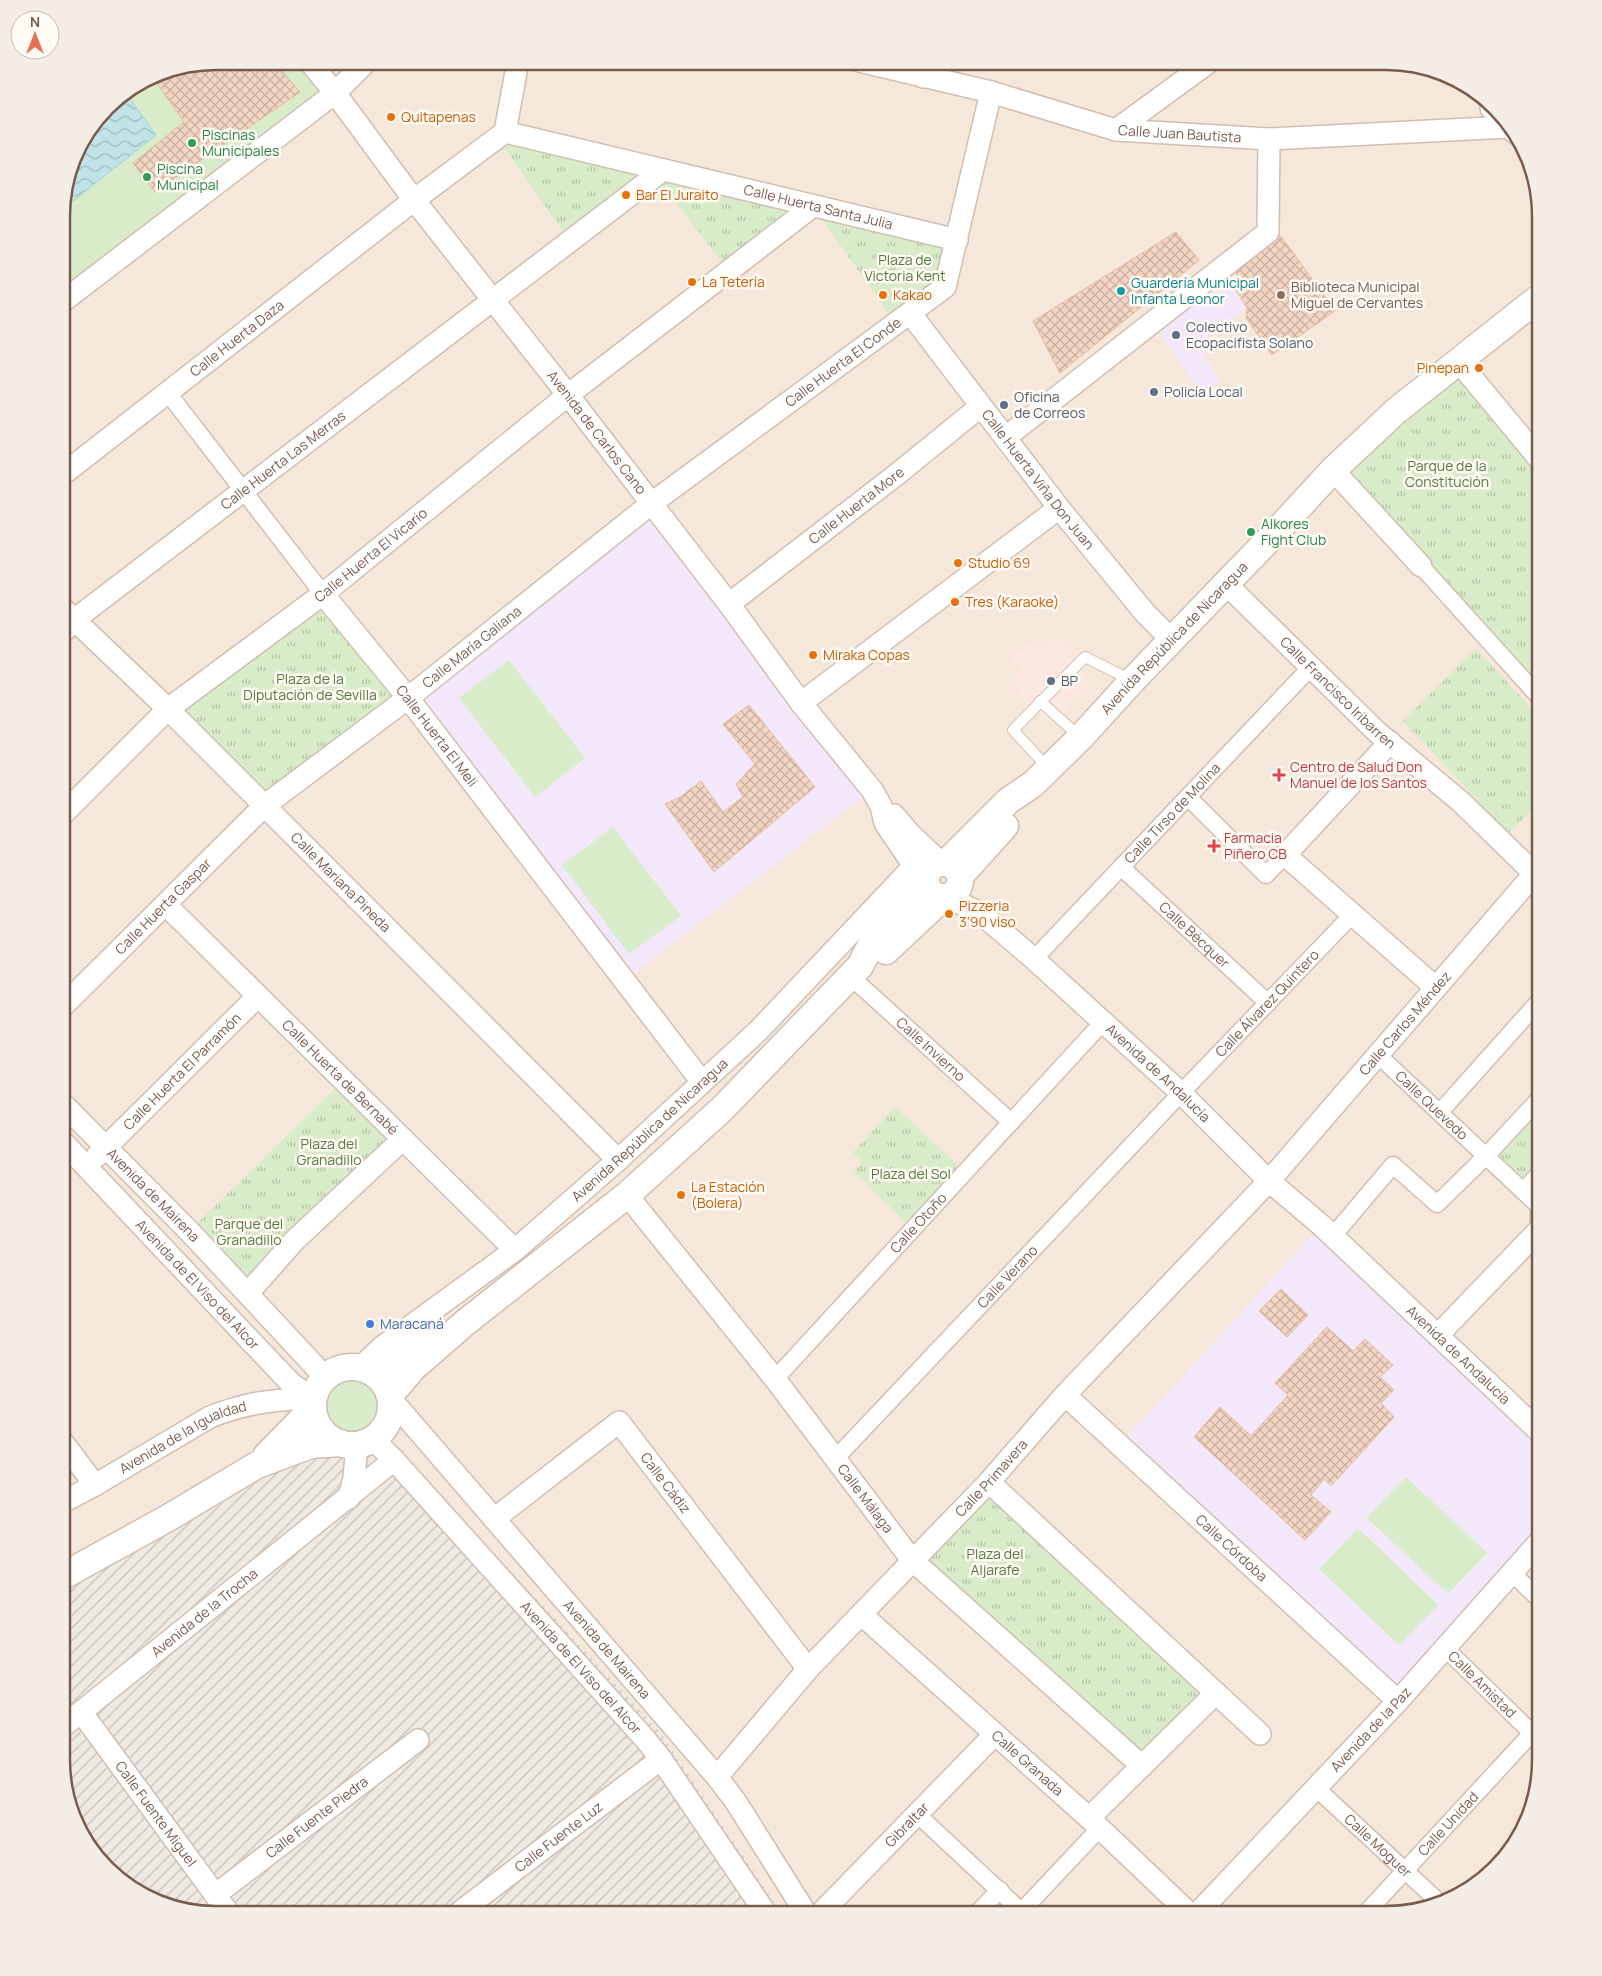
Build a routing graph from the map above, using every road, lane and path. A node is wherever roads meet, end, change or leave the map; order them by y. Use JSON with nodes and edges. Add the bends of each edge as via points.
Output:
{"nodes":[{"id":1,"x":316,"y":70,"type":"edge"},
{"id":2,"x":358,"y":70,"type":"edge"},
{"id":3,"x":516,"y":70,"type":"edge"},
{"id":4,"x":895,"y":70,"type":"edge"},
{"id":5,"x":933,"y":70,"type":"edge"},
{"id":6,"x":1198,"y":70,"type":"edge"},
{"id":7,"x":923,"y":77,"type":"junction"},
{"id":8,"x":991,"y":92,"type":"junction"},
{"id":9,"x":335,"y":93,"type":"junction"},
{"id":10,"x":1116,"y":130,"type":"junction"},
{"id":11,"x":1504,"y":130,"type":"edge"},
{"id":12,"x":505,"y":132,"type":"junction"},
{"id":13,"x":1269,"y":139,"type":"junction"},
{"id":14,"x":663,"y":170,"type":"junction"},
{"id":15,"x":414,"y":200,"type":"junction"},
{"id":16,"x":813,"y":206,"type":"junction"},
{"id":17,"x":957,"y":240,"type":"junction"},
{"id":18,"x":70,"y":296,"type":"edge"},
{"id":19,"x":493,"y":300,"type":"junction"},
{"id":20,"x":1532,"y":303,"type":"edge"},
{"id":21,"x":910,"y":313,"type":"junction"},
{"id":22,"x":1458,"y":361,"type":"junction"},
{"id":23,"x":168,"y":393,"type":"junction"},
{"id":24,"x":568,"y":395,"type":"junction"},
{"id":25,"x":982,"y":406,"type":"junction"},
{"id":26,"x":1006,"y":437,"type":"junction"},
{"id":27,"x":1532,"y":442,"type":"edge"},
{"id":28,"x":70,"y":469,"type":"edge"},
{"id":29,"x":1332,"y":470,"type":"junction"},
{"id":30,"x":245,"y":491,"type":"junction"},
{"id":31,"x":652,"y":504,"type":"junction"},
{"id":32,"x":1059,"y":508,"type":"junction"},
{"id":33,"x":1421,"y":566,"type":"joint"},
{"id":34,"x":1226,"y":584,"type":"junction"},
{"id":35,"x":322,"y":594,"type":"junction"},
{"id":36,"x":729,"y":604,"type":"junction"},
{"id":37,"x":70,"y":617,"type":"edge"},
{"id":38,"x":70,"y":623,"type":"edge"},
{"id":39,"x":1172,"y":640,"type":"junction"},
{"id":40,"x":1311,"y":667,"type":"junction"},
{"id":41,"x":1132,"y":681,"type":"junction"},
{"id":42,"x":1532,"y":690,"type":"edge"},
{"id":43,"x":408,"y":698,"type":"junction"},
{"id":44,"x":1040,"y":701,"type":"junction"},
{"id":45,"x":801,"y":703,"type":"junction"},
{"id":46,"x":168,"y":709,"type":"junction"},
{"id":47,"x":1081,"y":737,"type":"junction"},
{"id":48,"x":1390,"y":742,"type":"junction"},
{"id":49,"x":1041,"y":776,"type":"junction"},
{"id":50,"x":1188,"y":797,"type":"junction"},
{"id":51,"x":264,"y":806,"type":"junction"},
{"id":52,"x":70,"y":808,"type":"edge"},
{"id":53,"x":1285,"y":855,"type":"junction"},
{"id":54,"x":1121,"y":867,"type":"junction"},
{"id":55,"x":1532,"y":867,"type":"edge"},
{"id":56,"x":940,"y":878,"type":"junction"},
{"id":57,"x":1532,"y":880,"type":"edge"},
{"id":58,"x":166,"y":905,"type":"junction"},
{"id":59,"x":1352,"y":914,"type":"junction"},
{"id":60,"x":1034,"y":959,"type":"junction"},
{"id":61,"x":855,"y":971,"type":"junction"},
{"id":62,"x":1435,"y":987,"type":"junction"},
{"id":63,"x":258,"y":996,"type":"junction"},
{"id":64,"x":70,"y":999,"type":"edge"},
{"id":65,"x":1268,"y":1003,"type":"junction"},
{"id":66,"x":1532,"y":1009,"type":"edge"},
{"id":67,"x":1103,"y":1022,"type":"junction"},
{"id":68,"x":1377,"y":1054,"type":"junction"},
{"id":69,"x":702,"y":1082,"type":"junction"},
{"id":70,"x":1180,"y":1093,"type":"junction"},
{"id":71,"x":1532,"y":1107,"type":"edge"},
{"id":72,"x":70,"y":1111,"type":"edge"},
{"id":73,"x":1440,"y":1112,"type":"junction"},
{"id":74,"x":1011,"y":1122,"type":"junction"},
{"id":75,"x":403,"y":1139,"type":"junction"},
{"id":76,"x":107,"y":1148,"type":"junction"},
{"id":77,"x":70,"y":1149,"type":"edge"},
{"id":78,"x":1486,"y":1156,"type":"junction"},
{"id":79,"x":618,"y":1160,"type":"junction"},
{"id":80,"x":86,"y":1165,"type":"junction"},
{"id":81,"x":1269,"y":1181,"type":"junction"},
{"id":82,"x":1532,"y":1182,"type":"edge"},
{"id":83,"x":1523,"y":1191,"type":"junction"},
{"id":84,"x":627,"y":1195,"type":"junction"},
{"id":85,"x":1532,"y":1199,"type":"edge"},
{"id":86,"x":1332,"y":1237,"type":"junction"},
{"id":87,"x":1532,"y":1238,"type":"edge"},
{"id":88,"x":515,"y":1250,"type":"junction"},
{"id":89,"x":248,"y":1293,"type":"junction"},
{"id":90,"x":466,"y":1322,"type":"junction"},
{"id":91,"x":1438,"y":1335,"type":"junction"},
{"id":92,"x":365,"y":1369,"type":"junction"},
{"id":93,"x":775,"y":1379,"type":"junction"},
{"id":94,"x":1065,"y":1395,"type":"junction"},
{"id":95,"x":316,"y":1396,"type":"junction"},
{"id":96,"x":390,"y":1397,"type":"junction"},
{"id":97,"x":1532,"y":1424,"type":"edge"},
{"id":98,"x":357,"y":1442,"type":"junction"},
{"id":99,"x":70,"y":1452,"type":"edge"},
{"id":100,"x":835,"y":1459,"type":"junction"},
{"id":101,"x":394,"y":1460,"type":"junction"},
{"id":102,"x":257,"y":1465,"type":"junction"},
{"id":103,"x":989,"y":1482,"type":"junction"},
{"id":104,"x":95,"y":1485,"type":"junction"},
{"id":105,"x":70,"y":1498,"type":"edge"},
{"id":106,"x":349,"y":1498,"type":"junction"},
{"id":107,"x":494,"y":1519,"type":"junction"},
{"id":108,"x":1532,"y":1550,"type":"edge"},
{"id":109,"x":912,"y":1560,"type":"junction"},
{"id":110,"x":70,"y":1572,"type":"edge"},
{"id":111,"x":1511,"y":1572,"type":"junction"},
{"id":112,"x":1532,"y":1592,"type":"edge"},
{"id":113,"x":862,"y":1615,"type":"junction"},
{"id":114,"x":1445,"y":1648,"type":"junction"},
{"id":115,"x":808,"y":1670,"type":"junction"},
{"id":116,"x":1216,"y":1693,"type":"junction"},
{"id":117,"x":1398,"y":1701,"type":"junction"},
{"id":118,"x":82,"y":1713,"type":"junction"},
{"id":119,"x":70,"y":1722,"type":"edge"},
{"id":120,"x":995,"y":1734,"type":"junction"},
{"id":121,"x":1260,"y":1734,"type":"dead end"},
{"id":122,"x":1532,"y":1734,"type":"edge"},
{"id":123,"x":418,"y":1740,"type":"dead end"},
{"id":124,"x":1532,"y":1742,"type":"edge"},
{"id":125,"x":661,"y":1759,"type":"junction"},
{"id":126,"x":1142,"y":1766,"type":"junction"},
{"id":127,"x":717,"y":1777,"type":"junction"},
{"id":128,"x":1315,"y":1787,"type":"junction"},
{"id":129,"x":917,"y":1814,"type":"junction"},
{"id":130,"x":1095,"y":1823,"type":"junction"},
{"id":131,"x":1406,"y":1870,"type":"junction"},
{"id":132,"x":1000,"y":1890,"type":"junction"},
{"id":133,"x":1435,"y":1897,"type":"edge"},
{"id":134,"x":218,"y":1906,"type":"edge"},
{"id":135,"x":468,"y":1906,"type":"edge"},
{"id":136,"x":761,"y":1906,"type":"edge"},
{"id":137,"x":801,"y":1906,"type":"edge"},
{"id":138,"x":828,"y":1906,"type":"edge"},
{"id":139,"x":984,"y":1906,"type":"edge"},
{"id":140,"x":1014,"y":1906,"type":"edge"},
{"id":141,"x":1026,"y":1906,"type":"edge"},
{"id":142,"x":1182,"y":1906,"type":"edge"},
{"id":143,"x":1204,"y":1906,"type":"edge"},
{"id":144,"x":1372,"y":1906,"type":"edge"}],
"edges":[{"from":1,"to":9,"type":"street","name":"Avenida de Carlos Cano"},
{"from":2,"to":9,"type":"street"},
{"from":3,"to":12,"type":"street"},
{"from":4,"to":7,"type":"street","name":"Calle Juan Bautista"},
{"from":5,"to":7,"type":"street"},
{"from":6,"to":10,"type":"street"},
{"from":7,"to":8,"type":"street","name":"Calle Juan Bautista"},
{"from":8,"to":10,"type":"street","name":"Calle Juan Bautista"},
{"from":8,"to":17,"type":"street","name":"Calle Huerta El Conde"},
{"from":9,"to":15,"type":"street","name":"Avenida de Carlos Cano"},
{"from":9,"to":18,"type":"street"},
{"from":10,"to":13,"type":"street","name":"Calle Juan Bautista","via":[[1236,144]]},
{"from":11,"to":13,"type":"street","name":"Calle Juan Bautista"},
{"from":12,"to":14,"type":"street","name":"Calle Huerta Santa Julia"},
{"from":12,"to":15,"type":"street","name":"Calle Huerta Daza"},
{"from":13,"to":26,"type":"street","via":[[1268,232]]},
{"from":14,"to":16,"type":"street","name":"Calle Huerta Santa Julia"},
{"from":14,"to":19,"type":"street","name":"Calle Huerta Las Merras"},
{"from":15,"to":19,"type":"street","name":"Avenida de Carlos Cano"},
{"from":15,"to":23,"type":"street","name":"Calle Huerta Daza"},
{"from":16,"to":17,"type":"street","name":"Calle Huerta Santa Julia"},
{"from":16,"to":24,"type":"street","name":"Calle Huerta El Vicario"},
{"from":17,"to":21,"type":"street","name":"Calle Huerta El Conde","via":[[946,287]]},
{"from":19,"to":24,"type":"street","name":"Avenida de Carlos Cano"},
{"from":19,"to":30,"type":"street","name":"Calle Huerta Las Merras"},
{"from":20,"to":22,"type":"street","name":"Avenida República de Nicaragua"},
{"from":21,"to":25,"type":"street","name":"Calle Huerta Viña Don Juan"},
{"from":21,"to":31,"type":"street","name":"Calle Huerta El Conde"},
{"from":22,"to":27,"type":"street"},
{"from":22,"to":29,"type":"street","name":"Avenida República de Nicaragua","via":[[1396,411]]},
{"from":23,"to":28,"type":"street","name":"Calle Huerta Daza"},
{"from":23,"to":30,"type":"street","name":"Calle Huerta El Meli"},
{"from":24,"to":31,"type":"street","name":"Avenida de Carlos Cano"},
{"from":24,"to":35,"type":"street","name":"Calle Huerta El Vicario"},
{"from":25,"to":26,"type":"street","name":"Calle Huerta Viña Don Juan"},
{"from":25,"to":36,"type":"street","name":"Calle Huerta More"},
{"from":26,"to":32,"type":"street","name":"Calle Huerta Viña Don Juan"},
{"from":29,"to":33,"type":"street"},
{"from":29,"to":34,"type":"street","name":"Avenida República de Nicaragua"},
{"from":30,"to":35,"type":"street","name":"Calle Huerta El Meli"},
{"from":30,"to":37,"type":"street","name":"Calle Huerta Las Merras"},
{"from":31,"to":36,"type":"street","name":"Avenida de Carlos Cano"},
{"from":31,"to":43,"type":"street","name":"Calle María Galiana"},
{"from":32,"to":39,"type":"street","name":"Calle Huerta Viña Don Juan","via":[[1145,613]]},
{"from":32,"to":45,"type":"street"},
{"from":33,"to":42,"type":"street"},
{"from":34,"to":39,"type":"street","name":"Avenida República de Nicaragua"},
{"from":34,"to":40,"type":"street","name":"Calle Francisco Iribarren"},
{"from":35,"to":43,"type":"street","name":"Calle Huerta El Meli"},
{"from":35,"to":46,"type":"street","name":"Calle Huerta El Vicario"},
{"from":36,"to":45,"type":"street","name":"Avenida de Carlos Cano"},
{"from":38,"to":46,"type":"street","name":"Calle Mariana Pineda"},
{"from":39,"to":41,"type":"street","name":"Avenida República de Nicaragua"},
{"from":40,"to":48,"type":"street","name":"Calle Francisco Iribarren"},
{"from":40,"to":50,"type":"street","name":"Calle Tirso de Molina"},
{"from":41,"to":44,"type":"lane","via":[[1085,657]]},
{"from":41,"to":47,"type":"street","name":"Avenida República de Nicaragua"},
{"from":43,"to":51,"type":"street","name":"Calle María Galiana"},
{"from":43,"to":69,"type":"street","name":"Calle Huerta El Meli"},
{"from":44,"to":47,"type":"lane"},
{"from":44,"to":49,"type":"lane","via":[[1013,730]]},
{"from":45,"to":56,"type":"street","name":"Avenida de Carlos Cano","via":[[872,790],[881,806],[896,817],[911,835]]},
{"from":46,"to":51,"type":"street","name":"Calle Mariana Pineda"},
{"from":46,"to":52,"type":"street","name":"Calle Huerta El Vicario"},
{"from":47,"to":49,"type":"street","name":"Avenida República de Nicaragua"},
{"from":48,"to":53,"type":"street"},
{"from":48,"to":55,"type":"street","name":"Calle Francisco Iribarren"},
{"from":49,"to":56,"type":"street","name":"Avenida República de Nicaragua","via":[[1008,801]]},
{"from":50,"to":53,"type":"street","via":[[1266,875]]},
{"from":50,"to":54,"type":"street","name":"Calle Tirso de Molina"},
{"from":51,"to":58,"type":"street","name":"Calle Huerta Gaspar"},
{"from":51,"to":79,"type":"street","name":"Calle Mariana Pineda"},
{"from":53,"to":59,"type":"street"},
{"from":54,"to":60,"type":"street","name":"Calle Tirso de Molina"},
{"from":54,"to":65,"type":"street","name":"Calle Bécquer"},
{"from":56,"to":60,"type":"street","name":"Avenida de Andalucía"},
{"from":56,"to":61,"type":"street","name":"Avenida República de Nicaragua","via":[[871,945]]},
{"from":56,"to":69,"type":"street","name":"Avenida República de Nicaragua"},
{"from":57,"to":62,"type":"street","name":"Calle Carlos Méndez"},
{"from":58,"to":63,"type":"street","name":"Calle Huerta de Bernabé"},
{"from":58,"to":64,"type":"street","name":"Calle Huerta Gaspar"},
{"from":59,"to":62,"type":"street"},
{"from":59,"to":65,"type":"street","name":"Calle Álvarez Quintero"},
{"from":60,"to":67,"type":"street","name":"Avenida de Andalucía"},
{"from":61,"to":74,"type":"street","name":"Calle Invierno"},
{"from":61,"to":84,"type":"street","name":"Avenida República de Nicaragua","via":[[722,1109]]},
{"from":62,"to":68,"type":"street","name":"Calle Carlos Méndez"},
{"from":63,"to":75,"type":"street","name":"Calle Huerta de Bernabé"},
{"from":63,"to":76,"type":"street","name":"Calle Huerta El Parramón"},
{"from":65,"to":70,"type":"street","name":"Calle Álvarez Quintero"},
{"from":66,"to":73,"type":"street"},
{"from":67,"to":70,"type":"street","name":"Avenida de Andalucía"},
{"from":67,"to":74,"type":"street","name":"Calle Otoño"},
{"from":68,"to":73,"type":"street","name":"Calle Quevedo"},
{"from":68,"to":81,"type":"street","name":"Calle Carlos Méndez"},
{"from":69,"to":79,"type":"street","name":"Avenida República de Nicaragua"},
{"from":70,"to":81,"type":"street","name":"Avenida de Andalucía"},
{"from":70,"to":100,"type":"street","name":"Calle Verano"},
{"from":71,"to":78,"type":"street"},
{"from":72,"to":76,"type":"street","name":"Avenida de Mairena"},
{"from":73,"to":78,"type":"street","name":"Calle Quevedo"},
{"from":74,"to":93,"type":"street","name":"Calle Otoño"},
{"from":75,"to":88,"type":"street","name":"Calle Huerta de Bernabé"},
{"from":75,"to":89,"type":"street","via":[[295,1240]]},
{"from":76,"to":80,"type":"street"},
{"from":76,"to":89,"type":"street","name":"Avenida de Mairena"},
{"from":77,"to":80,"type":"street","name":"Avenida de El Viso del Alcor"},
{"from":78,"to":83,"type":"street","name":"Calle Quevedo"},
{"from":78,"to":86,"type":"street","via":[[1437,1204],[1393,1165]]},
{"from":79,"to":88,"type":"street","name":"Avenida República de Nicaragua"},
{"from":80,"to":95,"type":"street","name":"Avenida de El Viso del Alcor","via":[[283,1375],[293,1385]]},
{"from":81,"to":86,"type":"street","name":"Avenida de Andalucía"},
{"from":81,"to":94,"type":"street","name":"Calle Primavera"},
{"from":82,"to":83,"type":"street"},
{"from":83,"to":85,"type":"street"},
{"from":84,"to":90,"type":"street","name":"Avenida República de Nicaragua"},
{"from":84,"to":93,"type":"street","name":"Calle Málaga"},
{"from":86,"to":91,"type":"street","name":"Avenida de Andalucía"},
{"from":87,"to":91,"type":"street"},
{"from":88,"to":92,"type":"street","name":"Avenida República de Nicaragua","via":[[382,1347]]},
{"from":89,"to":95,"type":"street","name":"Avenida de Mairena"},
{"from":90,"to":92,"type":"street","name":"Avenida República de Nicaragua"},
{"from":90,"to":96,"type":"street","name":"Avenida República de Nicaragua","via":[[413,1368]]},
{"from":91,"to":97,"type":"street","name":"Avenida de Andalucía"},
{"from":92,"to":95,"type":"street","via":[[343,1368]]},
{"from":92,"to":96,"type":"street","via":[[382,1380]]},
{"from":93,"to":100,"type":"street","name":"Calle Málaga"},
{"from":94,"to":103,"type":"street","name":"Calle Primavera"},
{"from":94,"to":117,"type":"street","name":"Calle Córdoba"},
{"from":95,"to":98,"type":"street","via":[[315,1420],[321,1430],[330,1438]]},
{"from":95,"to":102,"type":"street","via":[[299,1424]]},
{"from":95,"to":104,"type":"street","name":"Avenida de la Igualdad","via":[[223,1411]]},
{"from":96,"to":98,"type":"street","via":[[391,1410],[382,1431]]},
{"from":96,"to":107,"type":"street","name":"Avenida de Mairena"},
{"from":98,"to":101,"type":"street","name":"Avenida de El Viso del Alcor"},
{"from":98,"to":102,"type":"street","via":[[311,1445]]},
{"from":98,"to":106,"type":"street"},
{"from":99,"to":104,"type":"street"},
{"from":100,"to":109,"type":"street","name":"Calle Málaga"},
{"from":101,"to":106,"type":"street","name":"Avenida de la Trocha"},
{"from":101,"to":125,"type":"street","name":"Avenida de El Viso del Alcor"},
{"from":102,"to":110,"type":"street"},
{"from":103,"to":109,"type":"street","name":"Calle Primavera"},
{"from":103,"to":116,"type":"street"},
{"from":104,"to":105,"type":"street","name":"Avenida de la Igualdad"},
{"from":106,"to":118,"type":"street","name":"Avenida de la Trocha"},
{"from":107,"to":115,"type":"street","name":"Calle Cádiz","via":[[619,1422]]},
{"from":107,"to":127,"type":"street","name":"Avenida de Mairena"},
{"from":108,"to":111,"type":"street","name":"Avenida de la Paz"},
{"from":109,"to":113,"type":"street","name":"Calle Primavera"},
{"from":109,"to":126,"type":"street","name":"Calle Málaga"},
{"from":111,"to":112,"type":"street"},
{"from":111,"to":114,"type":"street","name":"Avenida de la Paz"},
{"from":113,"to":115,"type":"street","name":"Calle Primavera"},
{"from":113,"to":120,"type":"street","name":"Calle Granada"},
{"from":114,"to":117,"type":"street","name":"Avenida de la Paz"},
{"from":114,"to":122,"type":"street","name":"Calle Amistad"},
{"from":115,"to":127,"type":"street","name":"Calle Primavera"},
{"from":116,"to":121,"type":"street"},
{"from":116,"to":126,"type":"street"},
{"from":117,"to":128,"type":"street","name":"Avenida de la Paz"},
{"from":118,"to":119,"type":"street","name":"Avenida de la Trocha"},
{"from":118,"to":134,"type":"street","name":"Calle Fuente Miguel"},
{"from":120,"to":129,"type":"street","name":"Gibraltar"},
{"from":120,"to":130,"type":"street","name":"Calle Granada"},
{"from":123,"to":134,"type":"street","name":"Calle Fuente Piedra"},
{"from":124,"to":131,"type":"street","name":"Calle Unidad"},
{"from":125,"to":135,"type":"street","name":"Calle Fuente Luz"},
{"from":125,"to":136,"type":"street","name":"Avenida de El Viso del Alcor"},
{"from":126,"to":130,"type":"street"},
{"from":127,"to":137,"type":"street","name":"Avenida de Mairena"},
{"from":128,"to":131,"type":"street","name":"Calle Moguer"},
{"from":128,"to":143,"type":"street","name":"Avenida de la Paz"},
{"from":129,"to":132,"type":"street"},
{"from":129,"to":138,"type":"street","name":"Gibraltar"},
{"from":130,"to":141,"type":"street"},
{"from":130,"to":142,"type":"street","name":"Calle Granada"},
{"from":131,"to":133,"type":"street","name":"Calle Moguer"},
{"from":131,"to":144,"type":"street","name":"Calle Unidad"},
{"from":132,"to":139,"type":"street"},
{"from":132,"to":140,"type":"street"}]}
